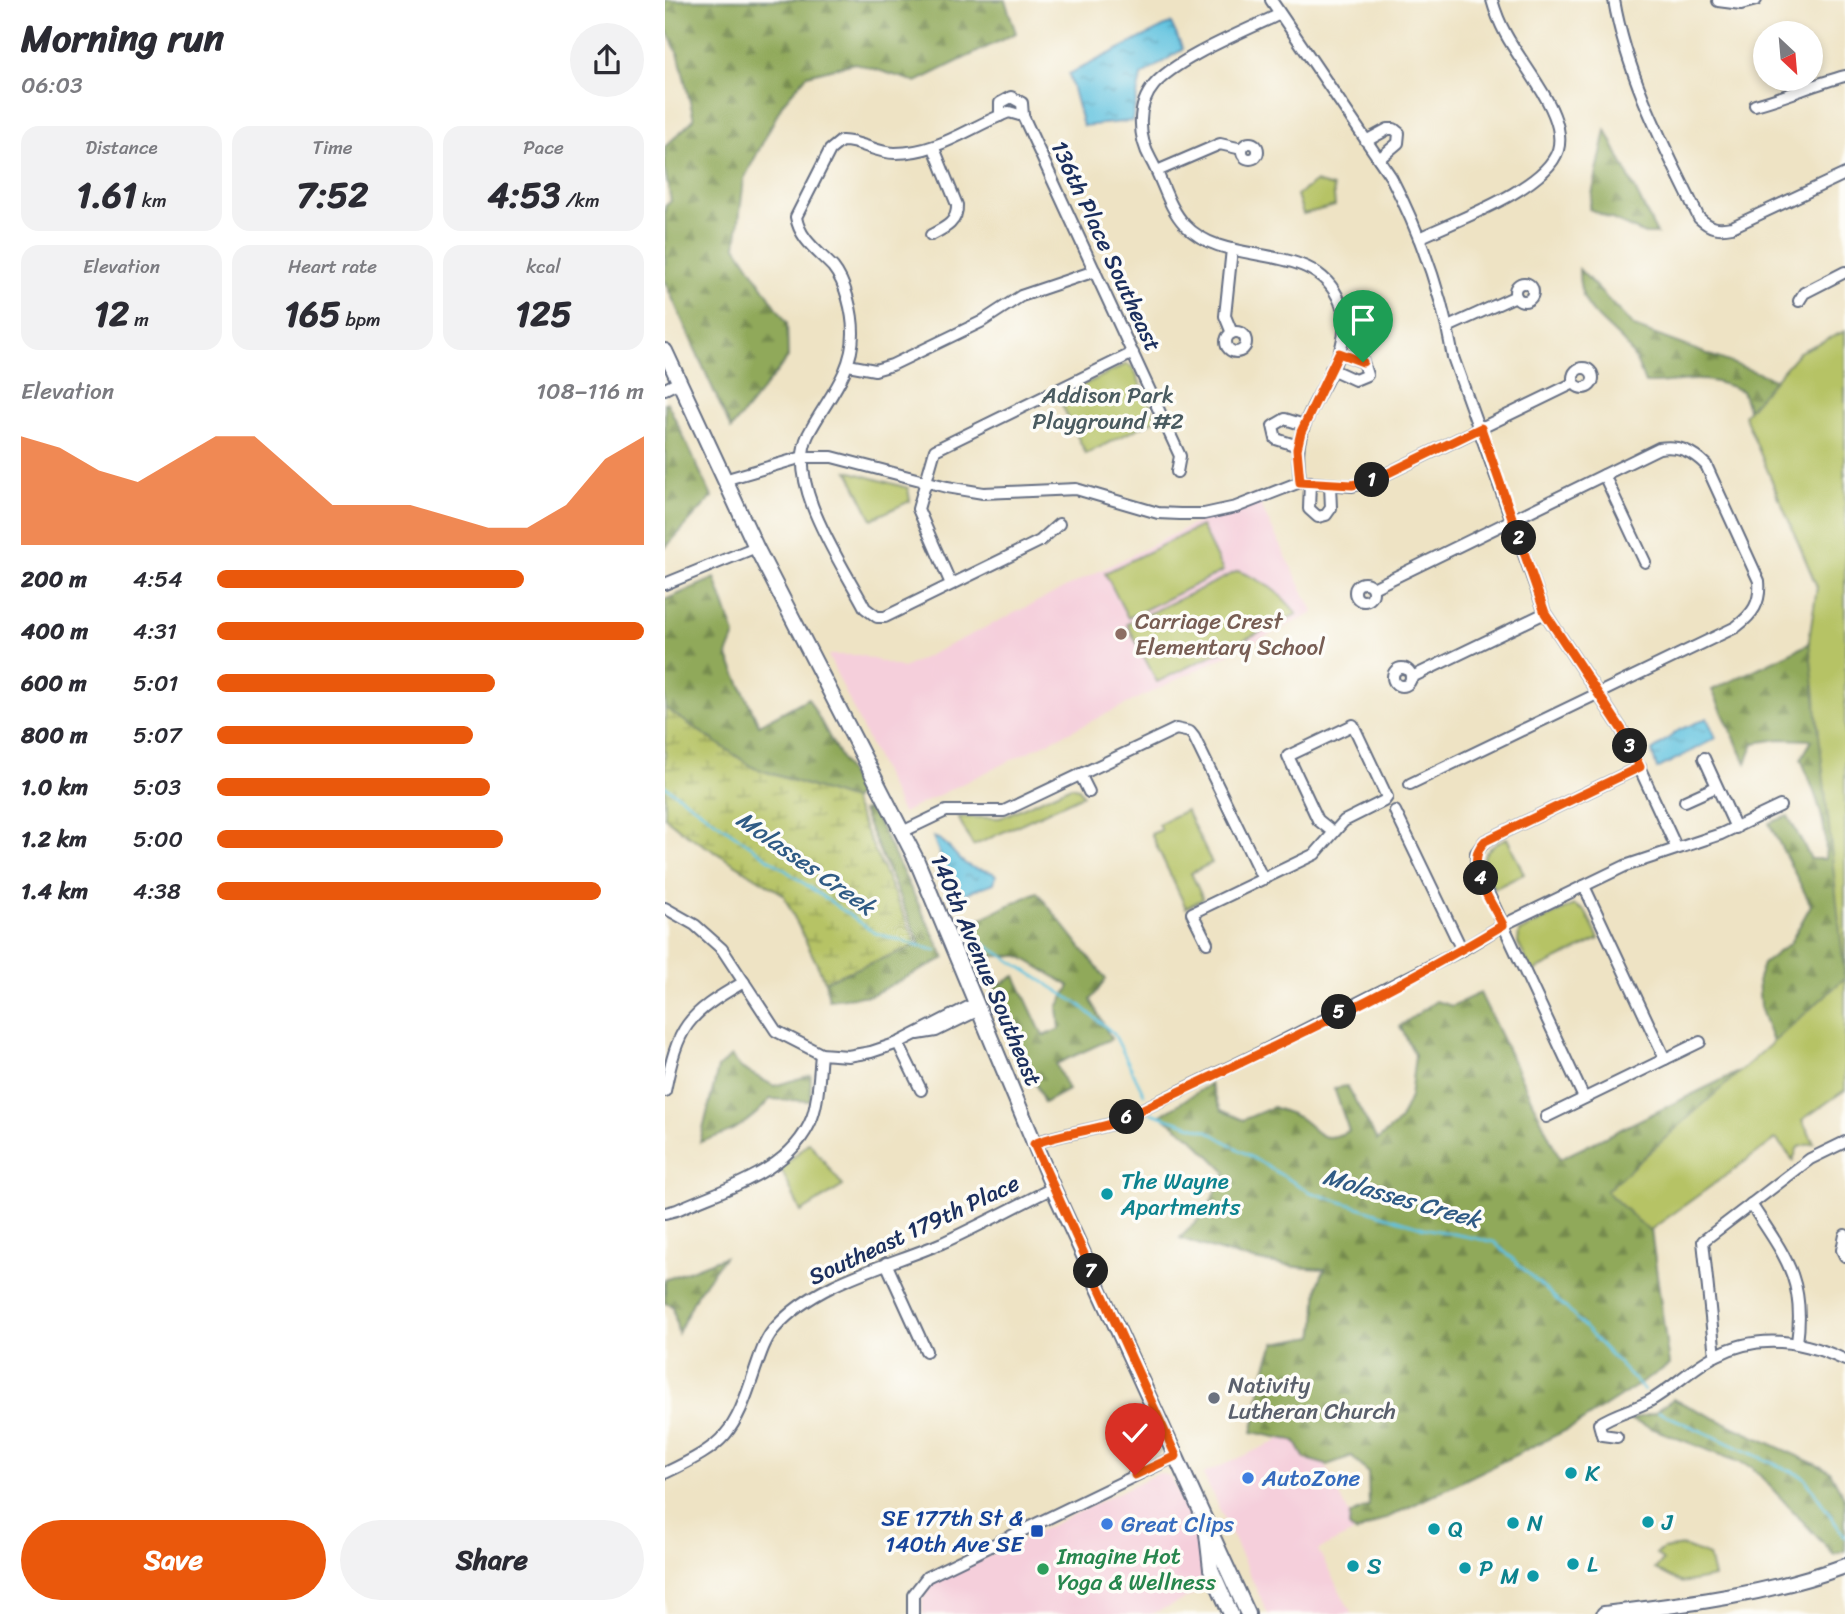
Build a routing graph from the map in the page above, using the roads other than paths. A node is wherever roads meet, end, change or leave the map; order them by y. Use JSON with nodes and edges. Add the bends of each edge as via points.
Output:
{"nodes":[{"id":1,"x":1271,"y":0,"type":"edge"},
{"id":2,"x":1492,"y":0,"type":"edge"},
{"id":3,"x":1614,"y":0,"type":"edge"},
{"id":4,"x":1756,"y":0,"type":"edge"},
{"id":5,"x":1718,"y":1,"type":"edge"},
{"id":6,"x":1278,"y":15,"type":"junction"},
{"id":7,"x":1845,"y":76,"type":"edge"},
{"id":8,"x":1755,"y":105,"type":"dead end"},
{"id":9,"x":1018,"y":114,"type":"junction"},
{"id":10,"x":1000,"y":116,"type":"junction"},
{"id":11,"x":1366,"y":141,"type":"junction"},
{"id":12,"x":934,"y":148,"type":"junction"},
{"id":13,"x":1242,"y":149,"type":"dead end"},
{"id":14,"x":1379,"y":159,"type":"junction"},
{"id":15,"x":1157,"y":171,"type":"junction"},
{"id":16,"x":1845,"y":174,"type":"edge"},
{"id":17,"x":931,"y":235,"type":"dead end"},
{"id":18,"x":1419,"y":238,"type":"junction"},
{"id":19,"x":1232,"y":249,"type":"junction"},
{"id":20,"x":1095,"y":271,"type":"junction"},
{"id":21,"x":1845,"y":272,"type":"edge"},
{"id":22,"x":1516,"y":296,"type":"dead end"},
{"id":23,"x":1798,"y":301,"type":"dead end"},
{"id":24,"x":1448,"y":327,"type":"junction"},
{"id":25,"x":1232,"y":333,"type":"dead end"},
{"id":26,"x":665,"y":351,"type":"edge"},
{"id":27,"x":1133,"y":353,"type":"junction"},
{"id":28,"x":1339,"y":353,"type":"junction"},
{"id":29,"x":848,"y":365,"type":"junction"},
{"id":30,"x":1331,"y":369,"type":"junction"},
{"id":31,"x":679,"y":382,"type":"junction"},
{"id":32,"x":1574,"y":383,"type":"dead end"},
{"id":33,"x":665,"y":388,"type":"edge"},
{"id":34,"x":1304,"y":425,"type":"junction"},
{"id":35,"x":1481,"y":428,"type":"junction"},
{"id":36,"x":1298,"y":446,"type":"junction"},
{"id":37,"x":803,"y":457,"type":"junction"},
{"id":38,"x":1177,"y":472,"type":"dead end"},
{"id":39,"x":1604,"y":475,"type":"junction"},
{"id":40,"x":724,"y":480,"type":"junction"},
{"id":41,"x":923,"y":480,"type":"junction"},
{"id":42,"x":1305,"y":482,"type":"junction"},
{"id":43,"x":1330,"y":485,"type":"junction"},
{"id":44,"x":1513,"y":519,"type":"junction"},
{"id":45,"x":1059,"y":524,"type":"dead end"},
{"id":46,"x":756,"y":547,"type":"junction"},
{"id":47,"x":1645,"y":562,"type":"dead end"},
{"id":48,"x":665,"y":584,"type":"edge"},
{"id":49,"x":951,"y":584,"type":"junction"},
{"id":50,"x":1373,"y":588,"type":"dead end"},
{"id":51,"x":1545,"y":613,"type":"junction"},
{"id":52,"x":1412,"y":677,"type":"dead end"},
{"id":53,"x":1597,"y":694,"type":"junction"},
{"id":54,"x":1703,"y":758,"type":"dead end"},
{"id":55,"x":1640,"y":767,"type":"junction"},
{"id":56,"x":1080,"y":774,"type":"junction"},
{"id":57,"x":1410,"y":784,"type":"dead end"},
{"id":58,"x":1716,"y":786,"type":"junction"},
{"id":59,"x":1089,"y":792,"type":"dead end"},
{"id":60,"x":1685,"y":801,"type":"dead end"},
{"id":61,"x":1780,"y":807,"type":"dead end"},
{"id":62,"x":1395,"y":811,"type":"dead end"},
{"id":63,"x":1736,"y":828,"type":"junction"},
{"id":64,"x":902,"y":832,"type":"junction"},
{"id":65,"x":1333,"y":832,"type":"junction"},
{"id":66,"x":1676,"y":847,"type":"junction"},
{"id":67,"x":1263,"y":879,"type":"junction"},
{"id":68,"x":1584,"y":886,"type":"junction"},
{"id":69,"x":665,"y":908,"type":"edge"},
{"id":70,"x":1503,"y":925,"type":"junction"},
{"id":71,"x":1207,"y":943,"type":"dead end"},
{"id":72,"x":1462,"y":950,"type":"junction"},
{"id":73,"x":744,"y":982,"type":"junction"},
{"id":74,"x":978,"y":1006,"type":"junction"},
{"id":75,"x":1700,"y":1042,"type":"dead end"},
{"id":76,"x":898,"y":1043,"type":"junction"},
{"id":77,"x":821,"y":1054,"type":"junction"},
{"id":78,"x":1665,"y":1059,"type":"junction"},
{"id":79,"x":921,"y":1090,"type":"dead end"},
{"id":80,"x":665,"y":1091,"type":"edge"},
{"id":81,"x":1584,"y":1098,"type":"junction"},
{"id":82,"x":1546,"y":1117,"type":"dead end"},
{"id":83,"x":1845,"y":1142,"type":"edge"},
{"id":84,"x":1034,"y":1144,"type":"junction"},
{"id":85,"x":1053,"y":1188,"type":"junction"},
{"id":86,"x":1751,"y":1204,"type":"junction"},
{"id":87,"x":665,"y":1213,"type":"edge"},
{"id":88,"x":1844,"y":1237,"type":"edge"},
{"id":89,"x":1845,"y":1256,"type":"edge"},
{"id":90,"x":886,"y":1263,"type":"junction"},
{"id":91,"x":1797,"y":1343,"type":"junction"},
{"id":92,"x":926,"y":1351,"type":"dead end"},
{"id":93,"x":1715,"y":1356,"type":"junction"},
{"id":94,"x":1845,"y":1360,"type":"edge"},
{"id":95,"x":1617,"y":1437,"type":"dead end"},
{"id":96,"x":1176,"y":1456,"type":"junction"},
{"id":97,"x":665,"y":1473,"type":"edge"},
{"id":98,"x":1205,"y":1519,"type":"junction"},
{"id":99,"x":1845,"y":1566,"type":"edge"},
{"id":100,"x":913,"y":1614,"type":"edge"},
{"id":101,"x":1231,"y":1614,"type":"edge"},
{"id":102,"x":1248,"y":1614,"type":"edge"},
{"id":103,"x":1604,"y":1614,"type":"edge"}],
"edges":[{"from":1,"to":6,"type":"street"},
{"from":2,"to":18,"type":"street","via":[[1509,45],[1556,120],[1558,150],[1532,182]]},
{"from":3,"to":16,"type":"street","via":[[1621,42],[1658,133],[1699,218],[1709,227],[1732,227]]},
{"from":4,"to":5,"type":"street","via":[[1741,4]]},
{"from":6,"to":11,"type":"street"},
{"from":6,"to":15,"type":"street","via":[[1172,69],[1154,85],[1140,123],[1144,148]]},
{"from":7,"to":8,"type":"street"},
{"from":9,"to":10,"type":"street"},
{"from":9,"to":10,"type":"street","name":"136th Place Southeast","via":[[1022,103],[1014,97],[1000,103]]},
{"from":9,"to":20,"type":"street","name":"136th Place Southeast"},
{"from":10,"to":12,"type":"street"},
{"from":11,"to":14,"type":"street"},
{"from":11,"to":14,"type":"street","via":[[1388,129],[1397,131],[1398,143]]},
{"from":12,"to":17,"type":"street","via":[[958,215]]},
{"from":12,"to":29,"type":"street","via":[[883,152],[841,141],[831,150],[796,217],[802,237],[835,270],[842,285],[853,332]]},
{"from":13,"to":15,"type":"street","via":[[1220,144]]},
{"from":14,"to":18,"type":"street"},
{"from":15,"to":19,"type":"street","via":[[1171,206],[1186,226]]},
{"from":18,"to":24,"type":"street"},
{"from":19,"to":25,"type":"street","via":[[1224,316]]},
{"from":19,"to":28,"type":"street","via":[[1305,265],[1322,275],[1335,289],[1346,323]]},
{"from":20,"to":27,"type":"street","name":"136th Place Southeast"},
{"from":20,"to":29,"type":"street","via":[[1021,296],[981,322],[892,365],[875,370]]},
{"from":21,"to":23,"type":"street","via":[[1804,293]]},
{"from":22,"to":24,"type":"street"},
{"from":24,"to":35,"type":"street","via":[[1453,357]]},
{"from":26,"to":31,"type":"main road","name":"140th Avenue Southeast"},
{"from":27,"to":38,"type":"street","name":"136th Place Southeast","via":[[1180,456]]},
{"from":27,"to":41,"type":"street","via":[[942,444]]},
{"from":28,"to":30,"type":"street"},
{"from":28,"to":30,"type":"street","via":[[1363,362],[1367,374],[1355,380]]},
{"from":29,"to":37,"type":"street","via":[[809,434]]},
{"from":30,"to":34,"type":"street"},
{"from":31,"to":33,"type":"street"},
{"from":31,"to":40,"type":"main road","name":"140th Avenue Southeast"},
{"from":32,"to":35,"type":"street"},
{"from":34,"to":36,"type":"street"},
{"from":34,"to":36,"type":"street","via":[[1281,419],[1273,426],[1276,439]]},
{"from":35,"to":43,"type":"street","via":[[1374,480]]},
{"from":35,"to":44,"type":"street"},
{"from":36,"to":42,"type":"street"},
{"from":37,"to":40,"type":"street"},
{"from":37,"to":41,"type":"street","via":[[832,457]]},
{"from":37,"to":49,"type":"street","via":[[811,504],[865,608],[885,617]]},
{"from":39,"to":44,"type":"street"},
{"from":39,"to":47,"type":"street"},
{"from":39,"to":53,"type":"street","via":[[1659,448],[1685,450],[1706,465],[1754,564],[1761,597],[1736,627]]},
{"from":40,"to":46,"type":"main road","name":"140th Avenue Southeast"},
{"from":41,"to":42,"type":"street","via":[[983,492],[1076,489],[1158,513],[1180,514],[1204,514],[1251,502]]},
{"from":41,"to":49,"type":"street","via":[[918,509]]},
{"from":42,"to":43,"type":"street"},
{"from":42,"to":43,"type":"street","via":[[1308,509],[1318,517],[1331,508]]},
{"from":44,"to":50,"type":"street"},
{"from":44,"to":51,"type":"street"},
{"from":45,"to":49,"type":"street","via":[[1040,541]]},
{"from":46,"to":48,"type":"street"},
{"from":46,"to":64,"type":"main road","name":"140th Avenue Southeast"},
{"from":51,"to":52,"type":"street"},
{"from":51,"to":53,"type":"street"},
{"from":53,"to":55,"type":"street"},
{"from":53,"to":57,"type":"street"},
{"from":54,"to":58,"type":"street"},
{"from":55,"to":66,"type":"street"},
{"from":55,"to":70,"type":"street","via":[[1485,841],[1476,853],[1476,867]]},
{"from":56,"to":59,"type":"street"},
{"from":56,"to":64,"type":"street","via":[[1004,811],[946,811]]},
{"from":56,"to":67,"type":"street","via":[[1168,731],[1185,731],[1194,737]]},
{"from":58,"to":60,"type":"street"},
{"from":58,"to":63,"type":"street"},
{"from":61,"to":63,"type":"street"},
{"from":62,"to":72,"type":"street"},
{"from":63,"to":66,"type":"street"},
{"from":64,"to":74,"type":"main road","name":"140th Avenue Southeast"},
{"from":65,"to":65,"type":"street","via":[[1387,797],[1353,725],[1288,756],[1318,820]]},
{"from":65,"to":67,"type":"street","via":[[1315,854]]},
{"from":66,"to":68,"type":"street"},
{"from":67,"to":71,"type":"street","via":[[1192,913]]},
{"from":68,"to":70,"type":"street"},
{"from":68,"to":78,"type":"street"},
{"from":69,"to":73,"type":"street","via":[[722,949]]},
{"from":70,"to":72,"type":"street"},
{"from":70,"to":81,"type":"street"},
{"from":72,"to":84,"type":"street","via":[[1114,1123],[1053,1135]]},
{"from":73,"to":77,"type":"street","via":[[776,1031]]},
{"from":73,"to":80,"type":"street","via":[[688,1020],[677,1038]]},
{"from":74,"to":76,"type":"street","via":[[932,1023]]},
{"from":74,"to":84,"type":"main road","name":"140th Avenue Southeast"},
{"from":75,"to":78,"type":"street"},
{"from":76,"to":77,"type":"street","via":[[848,1056]]},
{"from":76,"to":79,"type":"street"},
{"from":77,"to":87,"type":"street","via":[[813,1116],[791,1151],[777,1164]]},
{"from":78,"to":81,"type":"street"},
{"from":81,"to":82,"type":"street"},
{"from":83,"to":86,"type":"street","via":[[1810,1159]]},
{"from":84,"to":85,"type":"main road","name":"140th Avenue Southeast"},
{"from":85,"to":90,"type":"street","name":"Southeast 179th Place","via":[[942,1242]]},
{"from":85,"to":96,"type":"main road","name":"140th Avenue Southeast"},
{"from":86,"to":91,"type":"street","via":[[1792,1267],[1801,1312]]},
{"from":86,"to":93,"type":"street","via":[[1703,1241]]},
{"from":88,"to":89,"type":"street"},
{"from":90,"to":92,"type":"street"},
{"from":90,"to":97,"type":"street","name":"Southeast 179th Place","via":[[828,1290],[774,1328],[734,1426],[709,1450]]},
{"from":91,"to":93,"type":"street","via":[[1753,1343]]},
{"from":91,"to":94,"type":"street"},
{"from":93,"to":95,"type":"street","via":[[1647,1402],[1599,1424],[1602,1435]]},
{"from":96,"to":98,"type":"main road","name":"140th Avenue Southeast"},
{"from":96,"to":100,"type":"street","via":[[926,1577],[913,1595]]},
{"from":98,"to":101,"type":"main road","via":[[1211,1569]]},
{"from":98,"to":102,"type":"main road","name":"140th Avenue Southeast"},
{"from":99,"to":103,"type":"main road","via":[[1799,1583],[1733,1598]]}]}
